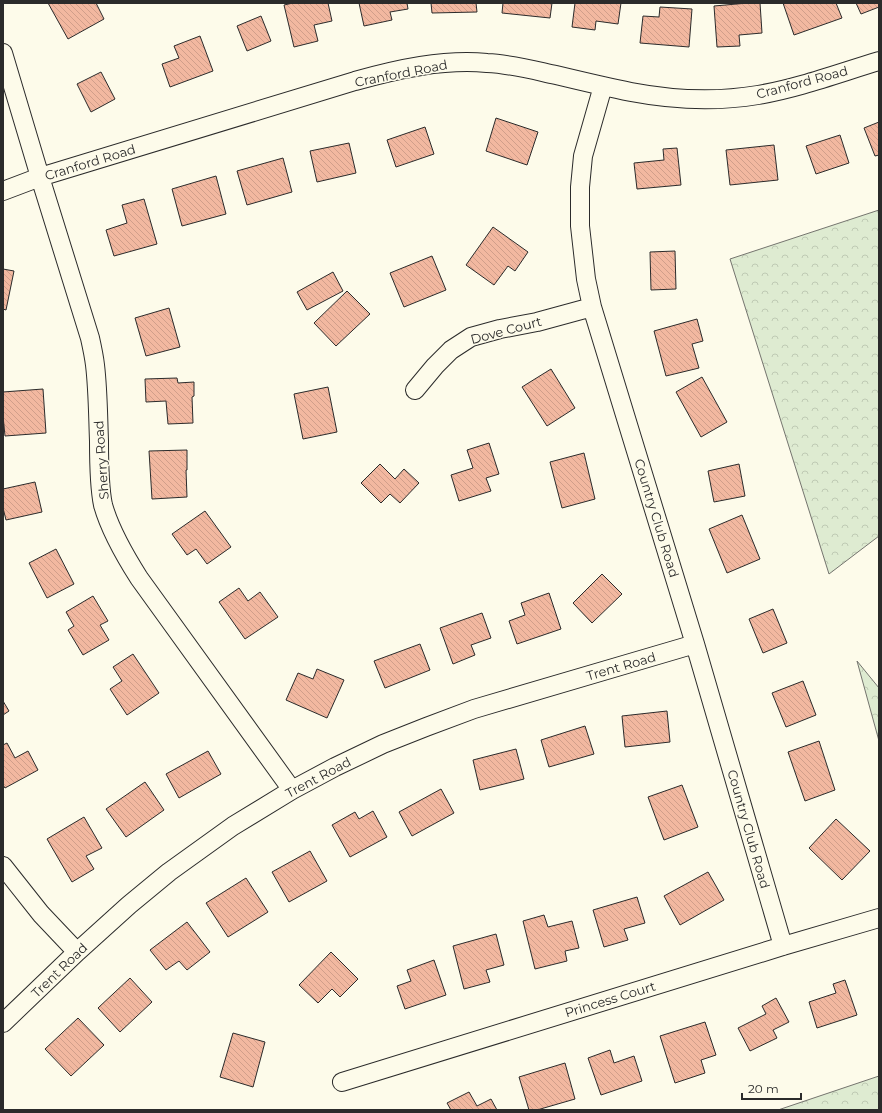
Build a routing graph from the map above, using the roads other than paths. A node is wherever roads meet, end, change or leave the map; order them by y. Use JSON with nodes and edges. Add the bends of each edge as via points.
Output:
{"nodes":[{"id":1,"x":3,"y":53,"type":"edge"},
{"id":2,"x":879,"y":61,"type":"edge"},
{"id":3,"x":602,"y":86,"type":"junction"},
{"id":4,"x":40,"y":177,"type":"junction"},
{"id":5,"x":3,"y":191,"type":"edge"},
{"id":6,"x":592,"y":307,"type":"junction"},
{"id":7,"x":415,"y":390,"type":"dead end"},
{"id":8,"x":695,"y":644,"type":"junction"},
{"id":9,"x":292,"y":790,"type":"junction"},
{"id":10,"x":3,"y":866,"type":"edge"},
{"id":11,"x":879,"y":918,"type":"edge"},
{"id":12,"x":783,"y":946,"type":"junction"},
{"id":13,"x":77,"y":952,"type":"junction"},
{"id":14,"x":3,"y":1023,"type":"edge"},
{"id":15,"x":342,"y":1082,"type":"dead end"}],
"edges":[{"from":1,"to":4,"type":"street","name":"Sherry Road"},
{"from":2,"to":3,"type":"street","name":"Cranford Road","via":[[793,87],[727,99],[698,100],[649,96]]},
{"from":3,"to":4,"type":"street","name":"Cranford Road","via":[[518,66],[487,62],[432,64],[379,74]]},
{"from":3,"to":6,"type":"street","name":"Country Club Road","via":[[584,156],[580,187],[580,226]]},
{"from":4,"to":5,"type":"street","name":"Cranford Road"},
{"from":4,"to":9,"type":"street","name":"Sherry Road","via":[[91,344],[97,385],[103,504],[119,545],[139,578]]},
{"from":6,"to":7,"type":"street","name":"Dove Court","via":[[471,337],[451,350],[434,366]]},
{"from":6,"to":8,"type":"street","name":"Country Club Road"},
{"from":8,"to":9,"type":"street","name":"Trent Road","via":[[474,709],[383,744]]},
{"from":8,"to":12,"type":"street","name":"Country Club Road"},
{"from":9,"to":13,"type":"street","name":"Trent Road","via":[[233,826],[169,872]]},
{"from":10,"to":13,"type":"street"},
{"from":11,"to":12,"type":"street","name":"Princess Court"},
{"from":12,"to":15,"type":"street","name":"Princess Court"},
{"from":13,"to":14,"type":"street","name":"Trent Road"}]}
